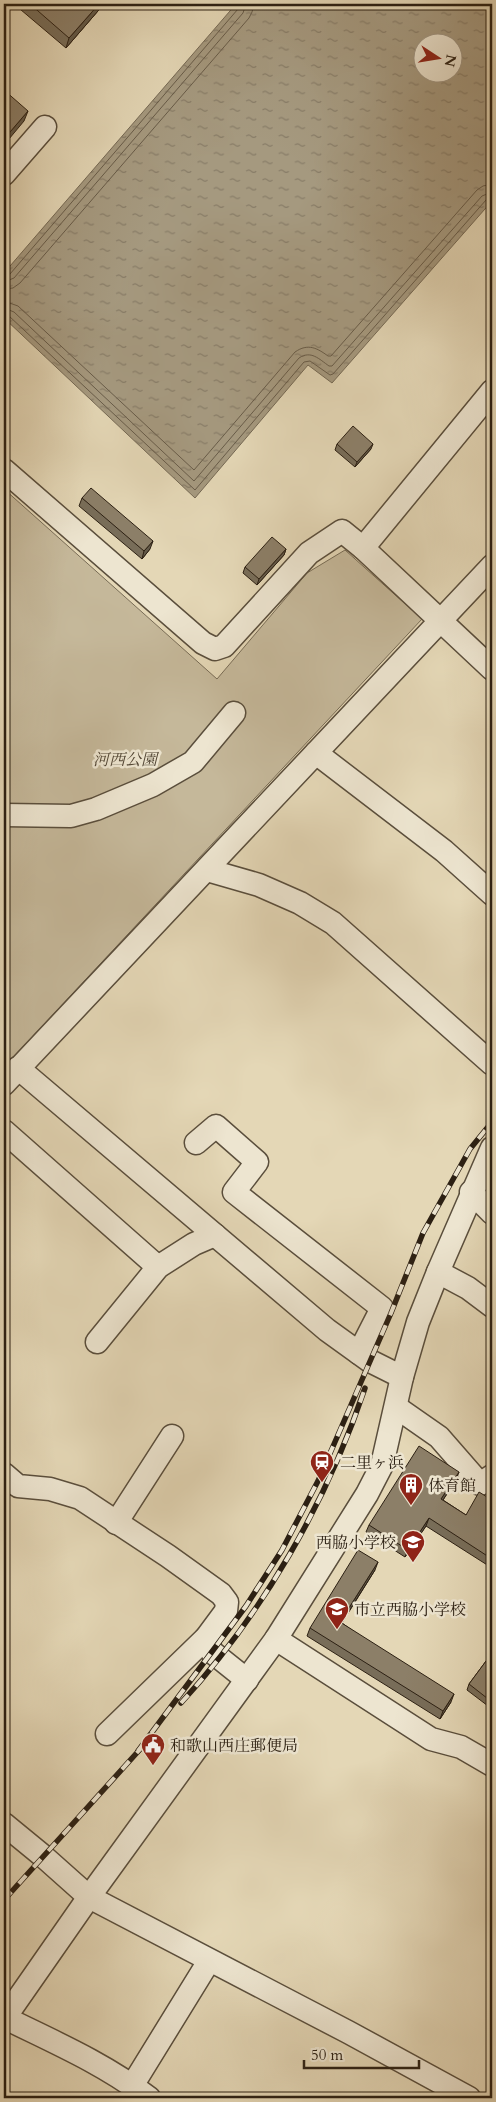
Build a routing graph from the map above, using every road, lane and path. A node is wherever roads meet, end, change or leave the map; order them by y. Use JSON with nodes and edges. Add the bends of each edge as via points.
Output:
{"nodes":[{"id":1,"x":45,"y":127,"type":"dead end"},
{"id":2,"x":4,"y":174,"type":"edge"},
{"id":3,"x":492,"y":391,"type":"edge"},
{"id":4,"x":4,"y":470,"type":"edge"},
{"id":5,"x":362,"y":548,"type":"junction"},
{"id":6,"x":492,"y":566,"type":"edge"},
{"id":7,"x":442,"y":620,"type":"junction"},
{"id":8,"x":492,"y":669,"type":"edge"},
{"id":9,"x":234,"y":713,"type":"dead end"},
{"id":10,"x":316,"y":753,"type":"junction"},
{"id":11,"x":4,"y":815,"type":"edge"},
{"id":12,"x":208,"y":870,"type":"junction"},
{"id":13,"x":492,"y":894,"type":"edge"},
{"id":14,"x":492,"y":1064,"type":"edge"},
{"id":15,"x":11,"y":1076,"type":"edge"},
{"id":16,"x":4,"y":1131,"type":"edge"},
{"id":17,"x":196,"y":1143,"type":"dead end"},
{"id":18,"x":492,"y":1148,"type":"edge"},
{"id":19,"x":472,"y":1192,"type":"junction"},
{"id":20,"x":492,"y":1213,"type":"edge"},
{"id":21,"x":215,"y":1235,"type":"junction"},
{"id":22,"x":158,"y":1267,"type":"junction"},
{"id":23,"x":438,"y":1272,"type":"junction"},
{"id":24,"x":492,"y":1306,"type":"edge"},
{"id":25,"x":97,"y":1342,"type":"dead end"},
{"id":26,"x":359,"y":1353,"type":"junction"},
{"id":27,"x":402,"y":1377,"type":"junction"},
{"id":28,"x":396,"y":1406,"type":"junction"},
{"id":29,"x":172,"y":1436,"type":"dead end"},
{"id":30,"x":4,"y":1474,"type":"edge"},
{"id":31,"x":492,"y":1476,"type":"edge"},
{"id":32,"x":116,"y":1523,"type":"junction"},
{"id":33,"x":206,"y":1638,"type":"junction"},
{"id":34,"x":276,"y":1639,"type":"junction"},
{"id":35,"x":247,"y":1680,"type":"junction"},
{"id":36,"x":108,"y":1734,"type":"dead end"},
{"id":37,"x":492,"y":1766,"type":"edge"},
{"id":38,"x":4,"y":1824,"type":"edge"},
{"id":39,"x":89,"y":1897,"type":"junction"},
{"id":40,"x":209,"y":1961,"type":"junction"},
{"id":41,"x":4,"y":2019,"type":"edge"},
{"id":42,"x":137,"y":2093,"type":"edge"},
{"id":43,"x":468,"y":2098,"type":"edge"}],
"edges":[{"from":1,"to":2,"type":"street"},
{"from":3,"to":5,"type":"street"},
{"from":4,"to":5,"type":"street","via":[[203,643],[215,649],[224,646],[309,553],[342,531]]},
{"from":5,"to":7,"type":"street"},
{"from":6,"to":7,"type":"street"},
{"from":7,"to":8,"type":"street"},
{"from":7,"to":10,"type":"street"},
{"from":9,"to":11,"type":"street","via":[[193,762],[153,785],[71,816]]},
{"from":10,"to":12,"type":"street"},
{"from":10,"to":13,"type":"street","via":[[444,851]]},
{"from":12,"to":14,"type":"street","via":[[259,884],[333,923]]},
{"from":12,"to":15,"type":"street"},
{"from":15,"to":21,"type":"street"},
{"from":16,"to":22,"type":"street"},
{"from":17,"to":26,"type":"street","via":[[216,1126],[257,1162],[234,1192],[382,1308]]},
{"from":18,"to":19,"type":"street"},
{"from":19,"to":20,"type":"street"},
{"from":19,"to":23,"type":"street"},
{"from":21,"to":22,"type":"street"},
{"from":21,"to":26,"type":"street"},
{"from":22,"to":25,"type":"street"},
{"from":23,"to":24,"type":"street","via":[[462,1284]]},
{"from":23,"to":27,"type":"street","via":[[418,1322]]},
{"from":26,"to":27,"type":"street"},
{"from":27,"to":28,"type":"street"},
{"from":28,"to":31,"type":"street","via":[[440,1437],[480,1484]]},
{"from":28,"to":34,"type":"street","via":[[382,1465]]},
{"from":29,"to":32,"type":"street"},
{"from":30,"to":32,"type":"street","via":[[18,1486],[50,1489],[80,1498]]},
{"from":32,"to":33,"type":"street","via":[[221,1594],[227,1602],[226,1611]]},
{"from":33,"to":35,"type":"street","via":[[212,1652]]},
{"from":33,"to":36,"type":"street"},
{"from":34,"to":35,"type":"street"},
{"from":34,"to":37,"type":"street","via":[[431,1739],[461,1747]]},
{"from":35,"to":39,"type":"street"},
{"from":38,"to":39,"type":"street"},
{"from":39,"to":40,"type":"street"},
{"from":39,"to":41,"type":"street"},
{"from":40,"to":42,"type":"street"},
{"from":40,"to":43,"type":"street"},
{"from":41,"to":42,"type":"street","via":[[81,2055]]}]}
